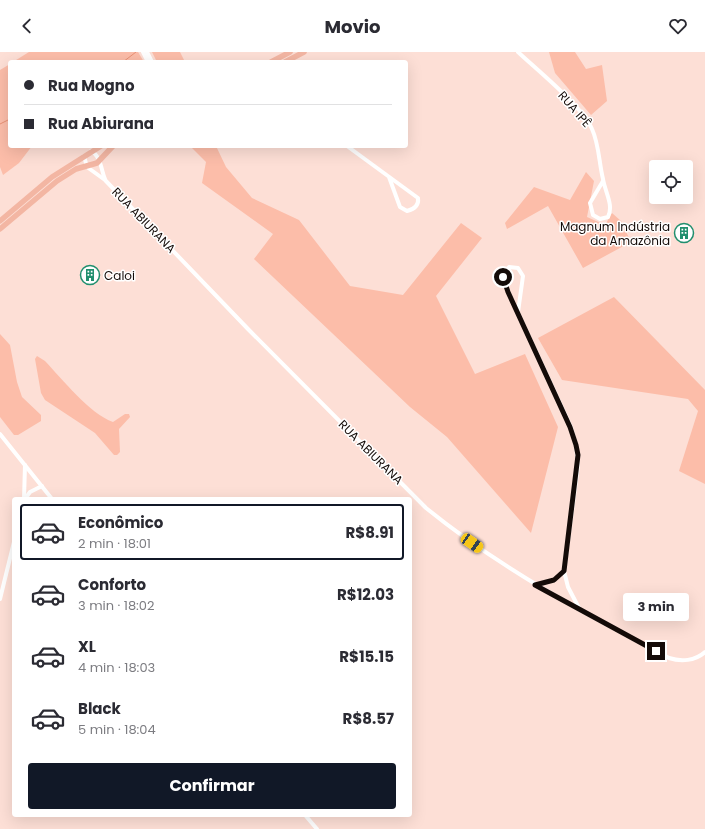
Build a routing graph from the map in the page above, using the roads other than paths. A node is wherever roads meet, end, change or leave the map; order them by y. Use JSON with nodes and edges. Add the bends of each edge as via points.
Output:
{"nodes":[{"id":1,"x":290,"y":52,"type":"edge"},
{"id":2,"x":304,"y":52,"type":"edge"},
{"id":3,"x":518,"y":52,"type":"edge"},
{"id":4,"x":275,"y":60,"type":"edge"},
{"id":5,"x":289,"y":60,"type":"edge"},
{"id":6,"x":97,"y":148,"type":"edge"},
{"id":7,"x":111,"y":148,"type":"edge"},
{"id":8,"x":350,"y":148,"type":"edge"},
{"id":9,"x":92,"y":151,"type":"junction"},
{"id":10,"x":84,"y":155,"type":"junction"},
{"id":11,"x":99,"y":161,"type":"junction"},
{"id":12,"x":87,"y":167,"type":"junction"},
{"id":13,"x":389,"y":177,"type":"junction"},
{"id":14,"x":105,"y":180,"type":"junction"},
{"id":15,"x":603,"y":181,"type":"junction"},
{"id":16,"x":0,"y":221,"type":"edge"},
{"id":17,"x":0,"y":229,"type":"edge"},
{"id":18,"x":518,"y":312,"type":"junction"},
{"id":19,"x":0,"y":434,"type":"edge"},
{"id":20,"x":25,"y":464,"type":"junction"},
{"id":21,"x":42,"y":486,"type":"junction"},
{"id":22,"x":25,"y":497,"type":"edge"},
{"id":23,"x":26,"y":497,"type":"edge"},
{"id":24,"x":50,"y":497,"type":"edge"},
{"id":25,"x":12,"y":550,"type":"edge"},
{"id":26,"x":564,"y":571,"type":"junction"},
{"id":27,"x":535,"y":585,"type":"junction"},
{"id":28,"x":0,"y":599,"type":"edge"},
{"id":29,"x":580,"y":610,"type":"junction"},
{"id":30,"x":705,"y":652,"type":"edge"},
{"id":31,"x":307,"y":817,"type":"edge"},
{"id":32,"x":318,"y":829,"type":"edge"}],
"edges":[{"from":1,"to":4,"type":"main road"},
{"from":2,"to":5,"type":"main road"},
{"from":3,"to":15,"type":"street","name":"RUA IPÊ","via":[[556,87],[589,123],[594,135]]},
{"from":6,"to":9,"type":"main road"},
{"from":7,"to":11,"type":"main road"},
{"from":8,"to":13,"type":"street"},
{"from":9,"to":10,"type":"main road"},
{"from":9,"to":11,"type":"street","name":"RUA ABIURANA"},
{"from":10,"to":12,"type":"street"},
{"from":10,"to":16,"type":"main road","via":[[43,184]]},
{"from":11,"to":12,"type":"main road"},
{"from":11,"to":14,"type":"street","name":"RUA ABIURANA"},
{"from":12,"to":14,"type":"street","name":"RUA ABIURANA"},
{"from":12,"to":17,"type":"main road","via":[[71,172],[57,181]]},
{"from":13,"to":13,"type":"street","via":[[418,198],[414,208],[407,211],[400,207]]},
{"from":14,"to":27,"type":"street","name":"RUA ABIURANA","via":[[248,329],[426,508],[452,530]]},
{"from":15,"to":15,"type":"street","name":"RUA IPÊ","via":[[610,209],[608,218],[600,219],[593,215],[590,203]]},
{"from":18,"to":18,"type":"street","via":[[504,283],[504,273],[509,267],[518,268],[523,276]]},
{"from":18,"to":26,"type":"street","via":[[576,445],[578,466]]},
{"from":19,"to":20,"type":"street"},
{"from":20,"to":21,"type":"street"},
{"from":20,"to":22,"type":"street"},
{"from":21,"to":23,"type":"street","via":[[30,492]]},
{"from":21,"to":24,"type":"street"},
{"from":25,"to":28,"type":"street"},
{"from":26,"to":27,"type":"street","via":[[554,580]]},
{"from":26,"to":29,"type":"street","via":[[568,587]]},
{"from":27,"to":29,"type":"street","name":"RUA ABIURANA"},
{"from":29,"to":30,"type":"street","name":"RUA ABIURANA","via":[[677,661],[686,661]]},
{"from":31,"to":32,"type":"street"}]}
